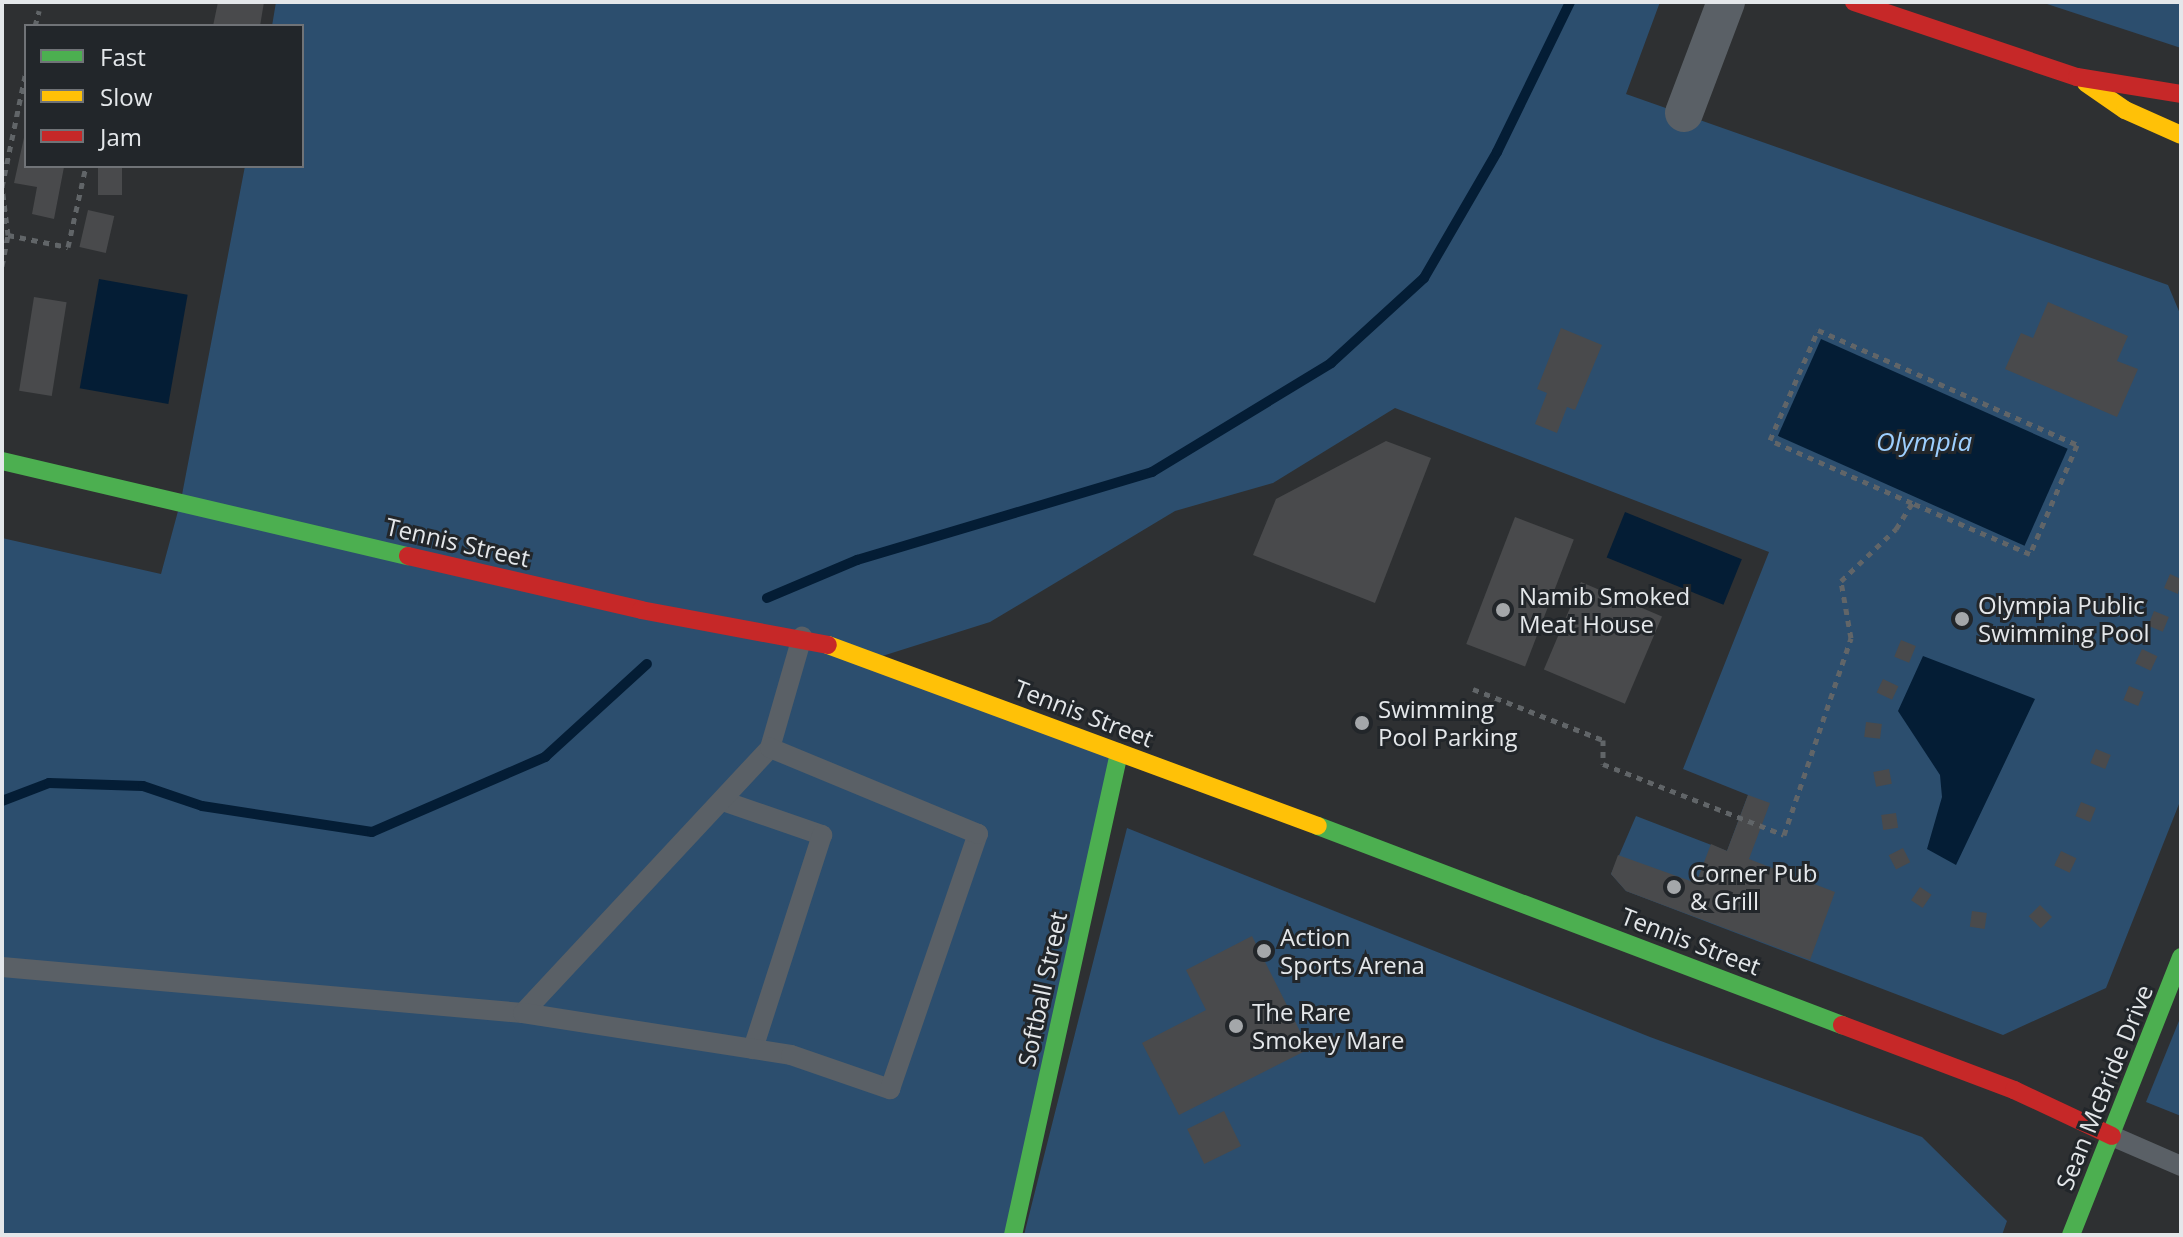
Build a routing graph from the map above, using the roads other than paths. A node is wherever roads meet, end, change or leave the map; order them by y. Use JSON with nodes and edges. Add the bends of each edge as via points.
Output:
{"nodes":[{"id":1,"x":1726,"y":2,"type":"edge"},
{"id":2,"x":1854,"y":2,"type":"edge"},
{"id":3,"x":2077,"y":77,"type":"junction"},
{"id":4,"x":2181,"y":94,"type":"edge"},
{"id":5,"x":1684,"y":113,"type":"dead end"},
{"id":6,"x":2181,"y":135,"type":"edge"},
{"id":7,"x":2,"y":461,"type":"edge"},
{"id":8,"x":802,"y":637,"type":"junction"},
{"id":9,"x":770,"y":748,"type":"junction"},
{"id":10,"x":1119,"y":753,"type":"junction"},
{"id":11,"x":723,"y":801,"type":"junction"},
{"id":12,"x":2181,"y":957,"type":"edge"},
{"id":13,"x":2,"y":967,"type":"edge"},
{"id":14,"x":523,"y":1013,"type":"junction"},
{"id":15,"x":753,"y":1049,"type":"junction"},
{"id":16,"x":2112,"y":1136,"type":"junction"},
{"id":17,"x":2181,"y":1166,"type":"edge"},
{"id":18,"x":1013,"y":1235,"type":"edge"},
{"id":19,"x":2071,"y":1235,"type":"edge"}],
"edges":[{"from":1,"to":5,"type":"street"},
{"from":2,"to":3,"type":"street"},
{"from":3,"to":4,"type":"street"},
{"from":3,"to":6,"type":"street","via":[[2125,110]]},
{"from":7,"to":8,"type":"street","name":"Tennis Street","via":[[641,610]]},
{"from":8,"to":9,"type":"lane"},
{"from":8,"to":10,"type":"street","name":"Tennis Street","via":[[875,658]]},
{"from":9,"to":11,"type":"lane"},
{"from":9,"to":15,"type":"lane","via":[[978,834],[890,1089],[791,1055]]},
{"from":10,"to":16,"type":"street","name":"Tennis Street","via":[[2000,1084]]},
{"from":10,"to":18,"type":"street","name":"Softball Street"},
{"from":11,"to":14,"type":"lane"},
{"from":11,"to":15,"type":"lane","via":[[822,835]]},
{"from":12,"to":16,"type":"street","name":"Sean McBride Drive"},
{"from":13,"to":14,"type":"lane"},
{"from":14,"to":15,"type":"lane"},
{"from":16,"to":17,"type":"lane"},
{"from":16,"to":19,"type":"street","name":"Sean McBride Drive"}]}
